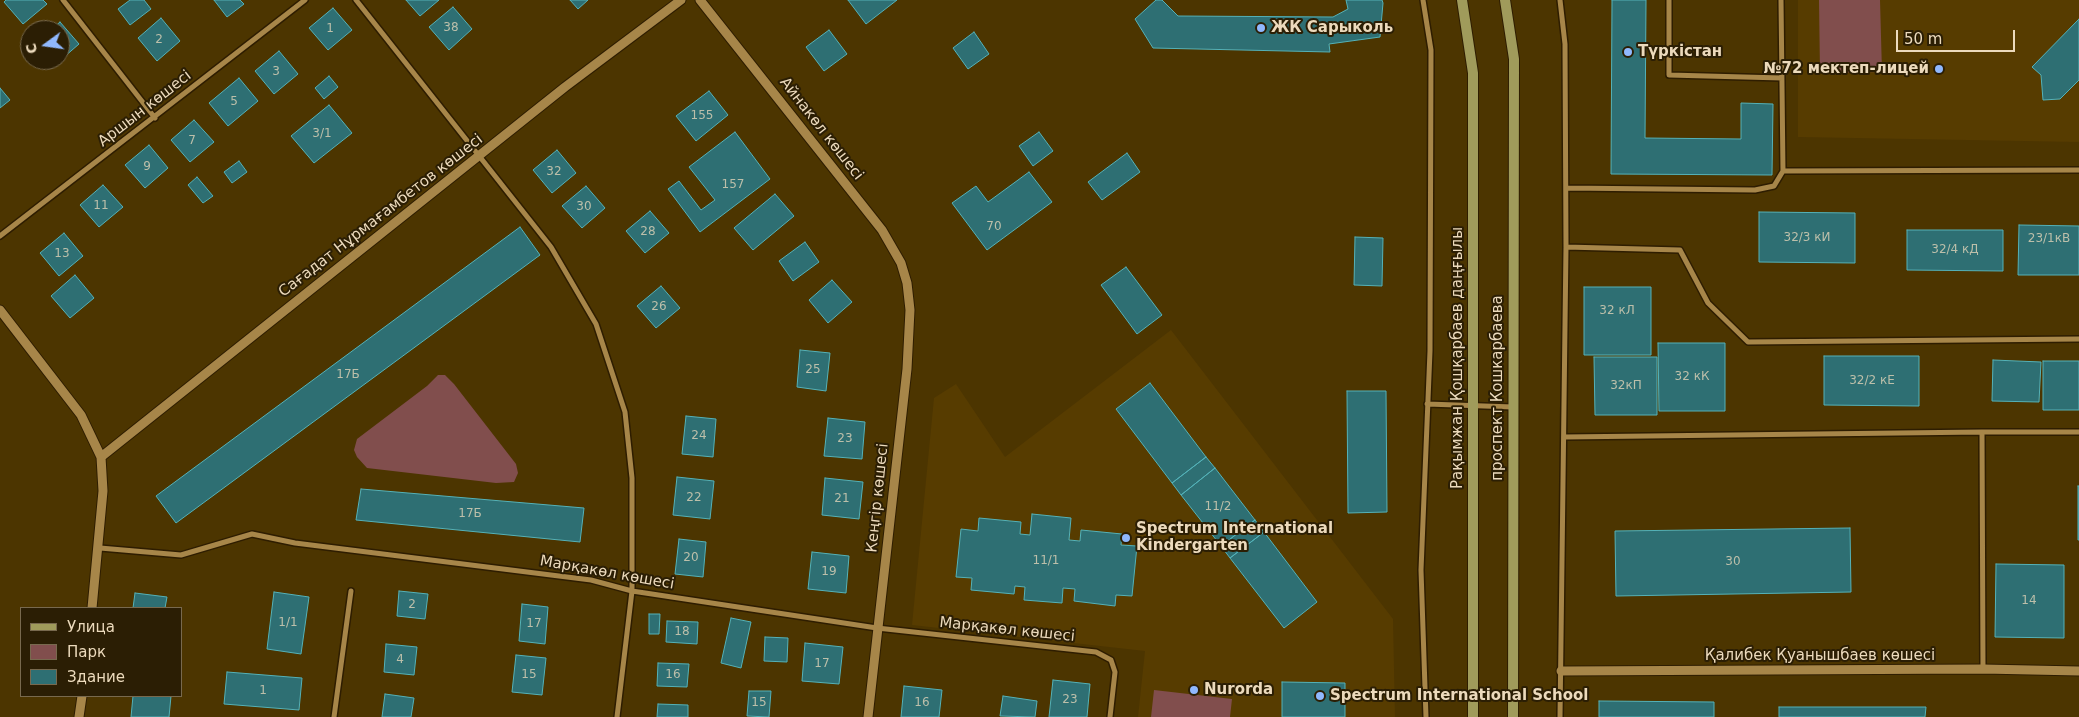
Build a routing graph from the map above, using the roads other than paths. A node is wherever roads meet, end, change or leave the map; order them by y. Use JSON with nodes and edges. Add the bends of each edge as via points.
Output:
{"nodes":[{"id":1,"x":63,"y":0,"type":"edge"},
{"id":2,"x":304,"y":0,"type":"edge"},
{"id":3,"x":356,"y":0,"type":"edge"},
{"id":4,"x":681,"y":0,"type":"edge"},
{"id":5,"x":700,"y":0,"type":"edge"},
{"id":6,"x":1422,"y":0,"type":"edge"},
{"id":7,"x":1462,"y":0,"type":"edge"},
{"id":8,"x":1505,"y":0,"type":"edge"},
{"id":9,"x":1562,"y":0,"type":"edge"},
{"id":10,"x":1669,"y":0,"type":"edge"},
{"id":11,"x":1781,"y":0,"type":"edge"},
{"id":12,"x":1782,"y":78,"type":"junction"},
{"id":13,"x":155,"y":118,"type":"junction"},
{"id":14,"x":479,"y":156,"type":"junction"},
{"id":15,"x":2079,"y":170,"type":"edge"},
{"id":16,"x":1783,"y":171,"type":"junction"},
{"id":17,"x":1566,"y":188,"type":"junction"},
{"id":18,"x":0,"y":236,"type":"edge"},
{"id":19,"x":1566,"y":247,"type":"junction"},
{"id":20,"x":907,"y":282,"type":"joint"},
{"id":21,"x":0,"y":310,"type":"edge"},
{"id":22,"x":2079,"y":339,"type":"edge"},
{"id":23,"x":1427,"y":404,"type":"junction"},
{"id":24,"x":1472,"y":406,"type":"junction"},
{"id":25,"x":1513,"y":407,"type":"junction"},
{"id":26,"x":1982,"y":432,"type":"junction"},
{"id":27,"x":2079,"y":432,"type":"edge"},
{"id":28,"x":1564,"y":437,"type":"junction"},
{"id":29,"x":101,"y":457,"type":"junction"},
{"id":30,"x":100,"y":548,"type":"junction"},
{"id":31,"x":351,"y":591,"type":"dead end"},
{"id":32,"x":632,"y":591,"type":"junction"},
{"id":33,"x":92,"y":607,"type":"edge"},
{"id":34,"x":878,"y":628,"type":"junction"},
{"id":35,"x":1983,"y":669,"type":"junction"},
{"id":36,"x":1561,"y":671,"type":"junction"},
{"id":37,"x":2079,"y":671,"type":"edge"},
{"id":38,"x":82,"y":697,"type":"edge"},
{"id":39,"x":79,"y":717,"type":"edge"},
{"id":40,"x":334,"y":717,"type":"edge"},
{"id":41,"x":617,"y":717,"type":"edge"},
{"id":42,"x":868,"y":717,"type":"edge"},
{"id":43,"x":1110,"y":717,"type":"edge"},
{"id":44,"x":1426,"y":717,"type":"edge"},
{"id":45,"x":1473,"y":717,"type":"edge"},
{"id":46,"x":1513,"y":717,"type":"edge"},
{"id":47,"x":1560,"y":717,"type":"edge"}],
"edges":[{"from":1,"to":13,"type":"street"},
{"from":2,"to":13,"type":"street","name":"Аршын көшесі"},
{"from":3,"to":14,"type":"street"},
{"from":4,"to":14,"type":"street","name":"Сағадат Нұрмағамбетов көшесі","via":[[565,86]]},
{"from":5,"to":20,"type":"street","name":"Айнакөл көшесі","via":[[882,230],[901,263]]},
{"from":6,"to":23,"type":"street","via":[[1430,50],[1430,351]]},
{"from":7,"to":24,"type":"main road","name":"Рақымжан Қошқарбаев даңғылы","via":[[1473,73]]},
{"from":8,"to":25,"type":"main road","name":"проспект Кошкарбаева","via":[[1514,59]]},
{"from":9,"to":17,"type":"street"},
{"from":10,"to":12,"type":"street","via":[[1669,75]]},
{"from":11,"to":12,"type":"street"},
{"from":12,"to":16,"type":"street"},
{"from":13,"to":18,"type":"street","name":"Аршын көшесі"},
{"from":14,"to":29,"type":"street","name":"Сағадат Нұрмағамбетов көшесі"},
{"from":14,"to":32,"type":"street","via":[[551,247],[596,324],[625,412],[632,478]]},
{"from":15,"to":16,"type":"street"},
{"from":16,"to":17,"type":"street","via":[[1774,186],[1755,190]]},
{"from":17,"to":19,"type":"street"},
{"from":19,"to":22,"type":"street","via":[[1680,250],[1708,304],[1748,342]]},
{"from":19,"to":28,"type":"street"},
{"from":20,"to":34,"type":"street","name":"Кеңгір көшесі","via":[[910,310],[907,369]]},
{"from":21,"to":29,"type":"street","via":[[81,415]]},
{"from":23,"to":24,"type":"street"},
{"from":23,"to":44,"type":"street","via":[[1421,570]]},
{"from":24,"to":25,"type":"street"},
{"from":24,"to":45,"type":"main road","name":"Рақымжан Қошқарбаев даңғылы"},
{"from":25,"to":46,"type":"main road","name":"проспект Кошкарбаева"},
{"from":26,"to":27,"type":"street"},
{"from":26,"to":28,"type":"street"},
{"from":26,"to":35,"type":"street"},
{"from":28,"to":36,"type":"street"},
{"from":29,"to":30,"type":"street"},
{"from":30,"to":32,"type":"street","name":"Марқакөл көшесі","via":[[180,554],[252,534],[295,543],[591,580]]},
{"from":30,"to":33,"type":"street"},
{"from":31,"to":40,"type":"street"},
{"from":32,"to":34,"type":"street","name":"Марқакөл көшесі"},
{"from":32,"to":41,"type":"street"},
{"from":34,"to":42,"type":"street","name":"Кеңгір көшесі"},
{"from":34,"to":43,"type":"street","name":"Марқакөл көшесі","via":[[1096,652],[1111,660],[1115,672]]},
{"from":35,"to":36,"type":"street","name":"Қалибек Қуанышбаев көшесі"},
{"from":35,"to":37,"type":"street","name":"Қалибек Қуанышбаев көшесі"},
{"from":36,"to":47,"type":"street"},
{"from":38,"to":39,"type":"street"}]}
